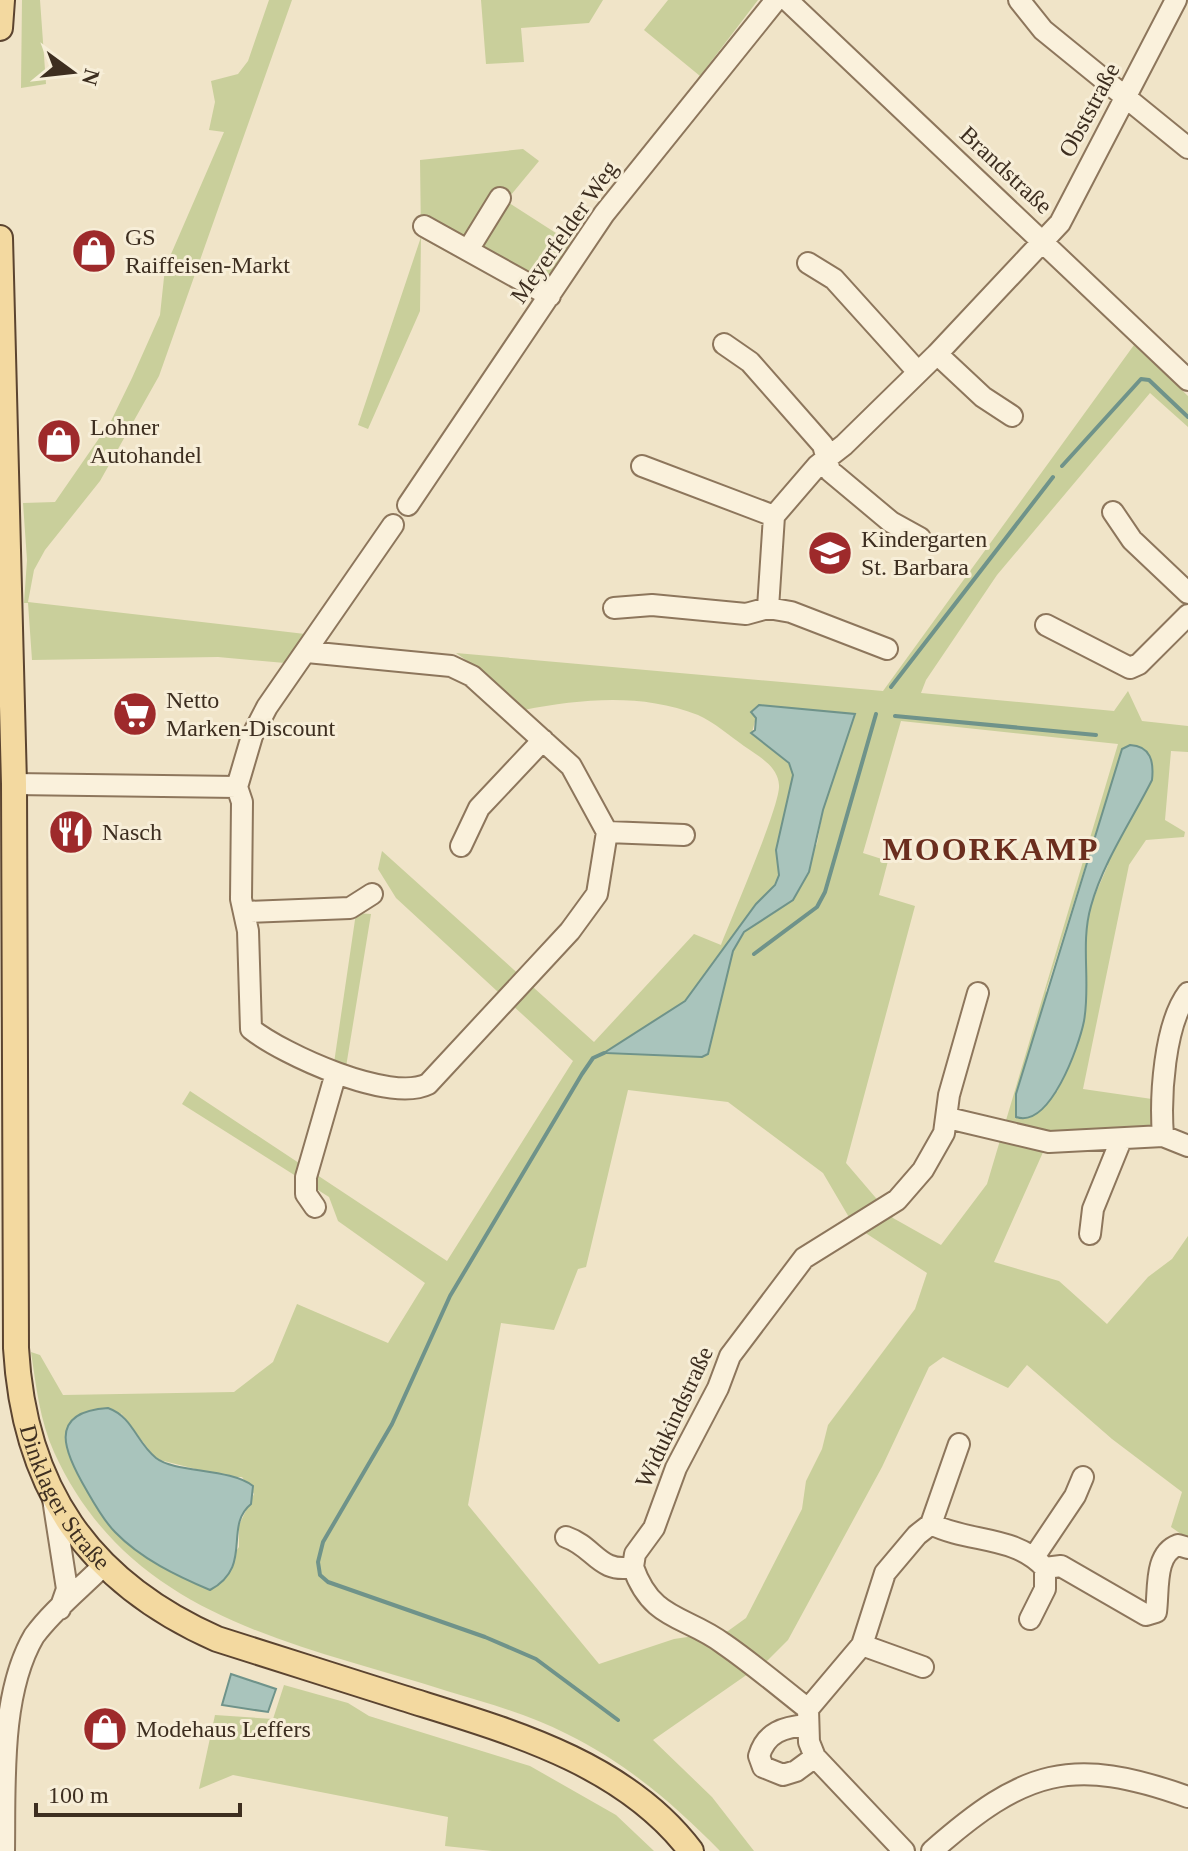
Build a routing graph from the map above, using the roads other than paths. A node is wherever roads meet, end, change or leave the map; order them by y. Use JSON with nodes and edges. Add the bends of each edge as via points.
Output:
{"nodes":[{"id":1,"x":2,"y":0,"type":"edge"},
{"id":2,"x":776,"y":0,"type":"edge"},
{"id":3,"x":787,"y":0,"type":"edge"},
{"id":4,"x":1019,"y":0,"type":"edge"},
{"id":5,"x":1176,"y":0,"type":"edge"},
{"id":6,"x":0,"y":28,"type":"edge"},
{"id":7,"x":1125,"y":97,"type":"junction"},
{"id":8,"x":1188,"y":148,"type":"edge"},
{"id":9,"x":500,"y":198,"type":"dead end"},
{"id":10,"x":424,"y":226,"type":"dead end"},
{"id":11,"x":0,"y":238,"type":"edge"},
{"id":12,"x":1044,"y":241,"type":"junction"},
{"id":13,"x":468,"y":250,"type":"junction"},
{"id":14,"x":808,"y":263,"type":"dead end"},
{"id":15,"x":550,"y":296,"type":"junction"},
{"id":16,"x":724,"y":344,"type":"dead end"},
{"id":17,"x":937,"y":354,"type":"junction"},
{"id":18,"x":918,"y":372,"type":"junction"},
{"id":19,"x":1188,"y":380,"type":"edge"},
{"id":20,"x":1012,"y":416,"type":"dead end"},
{"id":21,"x":828,"y":456,"type":"junction"},
{"id":22,"x":642,"y":466,"type":"dead end"},
{"id":23,"x":408,"y":505,"type":"dead end"},
{"id":24,"x":1113,"y":512,"type":"dead end"},
{"id":25,"x":774,"y":516,"type":"junction"},
{"id":26,"x":393,"y":525,"type":"dead end"},
{"id":27,"x":4,"y":534,"type":"edge"},
{"id":28,"x":920,"y":538,"type":"dead end"},
{"id":29,"x":1188,"y":593,"type":"edge"},
{"id":30,"x":614,"y":608,"type":"dead end"},
{"id":31,"x":768,"y":608,"type":"junction"},
{"id":32,"x":1188,"y":616,"type":"edge"},
{"id":33,"x":1046,"y":625,"type":"dead end"},
{"id":34,"x":887,"y":649,"type":"dead end"},
{"id":35,"x":307,"y":652,"type":"junction"},
{"id":36,"x":543,"y":740,"type":"junction"},
{"id":37,"x":14,"y":784,"type":"junction"},
{"id":38,"x":237,"y":787,"type":"junction"},
{"id":39,"x":607,"y":832,"type":"junction"},
{"id":40,"x":684,"y":835,"type":"dead end"},
{"id":41,"x":461,"y":846,"type":"dead end"},
{"id":42,"x":372,"y":894,"type":"dead end"},
{"id":43,"x":246,"y":912,"type":"junction"},
{"id":44,"x":978,"y":993,"type":"dead end"},
{"id":45,"x":1188,"y":993,"type":"edge"},
{"id":46,"x":336,"y":1073,"type":"junction"},
{"id":47,"x":9,"y":1098,"type":"edge"},
{"id":48,"x":948,"y":1118,"type":"junction"},
{"id":49,"x":1163,"y":1136,"type":"junction"},
{"id":50,"x":1121,"y":1140,"type":"junction"},
{"id":51,"x":1188,"y":1146,"type":"edge"},
{"id":52,"x":315,"y":1207,"type":"dead end"},
{"id":53,"x":1090,"y":1234,"type":"dead end"},
{"id":54,"x":8,"y":1325,"type":"edge"},
{"id":55,"x":959,"y":1444,"type":"dead end"},
{"id":56,"x":1083,"y":1477,"type":"dead end"},
{"id":57,"x":53,"y":1498,"type":"junction"},
{"id":58,"x":931,"y":1524,"type":"junction"},
{"id":59,"x":566,"y":1537,"type":"dead end"},
{"id":60,"x":1188,"y":1548,"type":"edge"},
{"id":61,"x":1040,"y":1563,"type":"junction"},
{"id":62,"x":103,"y":1566,"type":"junction"},
{"id":63,"x":633,"y":1567,"type":"junction"},
{"id":64,"x":60,"y":1609,"type":"junction"},
{"id":65,"x":1030,"y":1619,"type":"dead end"},
{"id":66,"x":862,"y":1645,"type":"junction"},
{"id":67,"x":923,"y":1667,"type":"dead end"},
{"id":68,"x":3,"y":1716,"type":"edge"},
{"id":69,"x":808,"y":1717,"type":"junction"},
{"id":70,"x":815,"y":1757,"type":"junction"},
{"id":71,"x":1188,"y":1797,"type":"edge"},
{"id":72,"x":4,"y":1851,"type":"edge"},
{"id":73,"x":691,"y":1851,"type":"edge"},
{"id":74,"x":904,"y":1851,"type":"edge"},
{"id":75,"x":932,"y":1851,"type":"edge"}],
"edges":[{"from":1,"to":6,"type":"main road"},
{"from":2,"to":15,"type":"street","name":"Meyerfelder Weg","via":[[604,214]]},
{"from":3,"to":12,"type":"street","name":"Brandstraße"},
{"from":4,"to":7,"type":"street","via":[[1043,30]]},
{"from":5,"to":7,"type":"street","name":"Obststraße"},
{"from":7,"to":8,"type":"street"},
{"from":7,"to":12,"type":"street","name":"Obststraße","via":[[1060,223]]},
{"from":9,"to":13,"type":"street"},
{"from":10,"to":13,"type":"street"},
{"from":11,"to":27,"type":"main road","name":"Dinklager Straße"},
{"from":12,"to":17,"type":"street","name":"Obststraße"},
{"from":12,"to":19,"type":"street","name":"Brandstraße"},
{"from":13,"to":15,"type":"street"},
{"from":14,"to":18,"type":"street","via":[[834,279]]},
{"from":15,"to":23,"type":"street","name":"Meyerfelder Weg"},
{"from":16,"to":21,"type":"street","via":[[750,362]]},
{"from":17,"to":18,"type":"street","name":"Obststraße"},
{"from":17,"to":20,"type":"street"},
{"from":18,"to":21,"type":"street","name":"Obststraße"},
{"from":21,"to":25,"type":"street","name":"Obststraße"},
{"from":21,"to":28,"type":"street","via":[[830,471],[891,522]]},
{"from":22,"to":25,"type":"street"},
{"from":24,"to":29,"type":"street","via":[[1132,540]]},
{"from":25,"to":31,"type":"street"},
{"from":26,"to":35,"type":"street"},
{"from":27,"to":37,"type":"main road","name":"Dinklager Straße"},
{"from":30,"to":31,"type":"street","via":[[652,605],[746,614]]},
{"from":31,"to":34,"type":"street"},
{"from":32,"to":33,"type":"street","via":[[1130,668]]},
{"from":35,"to":36,"type":"street","via":[[451,666],[472,676]]},
{"from":35,"to":38,"type":"street","via":[[260,721]]},
{"from":36,"to":39,"type":"street","via":[[580,777]]},
{"from":36,"to":41,"type":"street","via":[[479,808]]},
{"from":37,"to":38,"type":"street"},
{"from":37,"to":47,"type":"main road","name":"Dinklager Straße"},
{"from":38,"to":43,"type":"street","via":[[242,802],[241,899]]},
{"from":39,"to":40,"type":"street"},
{"from":39,"to":46,"type":"street","via":[[597,894],[570,931],[428,1084],[403,1089]]},
{"from":42,"to":43,"type":"street","via":[[350,908]]},
{"from":43,"to":46,"type":"street","via":[[251,1029]]},
{"from":44,"to":48,"type":"street","name":"Widukindstraße","via":[[949,1095]]},
{"from":45,"to":49,"type":"street","via":[[1179,1006],[1163,1080]]},
{"from":46,"to":52,"type":"street","via":[[306,1177],[306,1194]]},
{"from":47,"to":54,"type":"main road","name":"Dinklager Straße"},
{"from":48,"to":50,"type":"street","via":[[1049,1142]]},
{"from":48,"to":63,"type":"street","name":"Widukindstraße","via":[[923,1170],[897,1200],[804,1258],[730,1356]]},
{"from":49,"to":50,"type":"street"},
{"from":49,"to":51,"type":"street"},
{"from":50,"to":53,"type":"street","via":[[1093,1209]]},
{"from":54,"to":57,"type":"main road","name":"Dinklager Straße","via":[[31,1448]]},
{"from":55,"to":58,"type":"street"},
{"from":56,"to":61,"type":"street"},
{"from":57,"to":62,"type":"main road","name":"Dinklager Straße"},
{"from":57,"to":64,"type":"street","via":[[67,1589]]},
{"from":58,"to":61,"type":"street","via":[[1011,1546]]},
{"from":58,"to":66,"type":"street","via":[[879,1583]]},
{"from":59,"to":63,"type":"street","via":[[582,1542],[606,1566]]},
{"from":60,"to":61,"type":"street","via":[[1167,1549],[1156,1612],[1146,1615],[1061,1566]]},
{"from":61,"to":65,"type":"street","via":[[1045,1589]]},
{"from":62,"to":64,"type":"street"},
{"from":62,"to":73,"type":"main road","name":"Dinklager Straße","via":[[149,1604],[217,1639],[564,1753],[652,1812]]},
{"from":63,"to":69,"type":"street","via":[[640,1587],[665,1615],[721,1641]]},
{"from":64,"to":68,"type":"street","via":[[23,1653]]},
{"from":66,"to":67,"type":"street"},
{"from":66,"to":69,"type":"street"},
{"from":68,"to":72,"type":"street"},
{"from":69,"to":70,"type":"street"},
{"from":69,"to":70,"type":"street","via":[[772,1734],[759,1756],[763,1767],[783,1775]]},
{"from":70,"to":74,"type":"street"},
{"from":71,"to":75,"type":"street","via":[[1101,1772],[1066,1774],[1002,1795]]}]}
